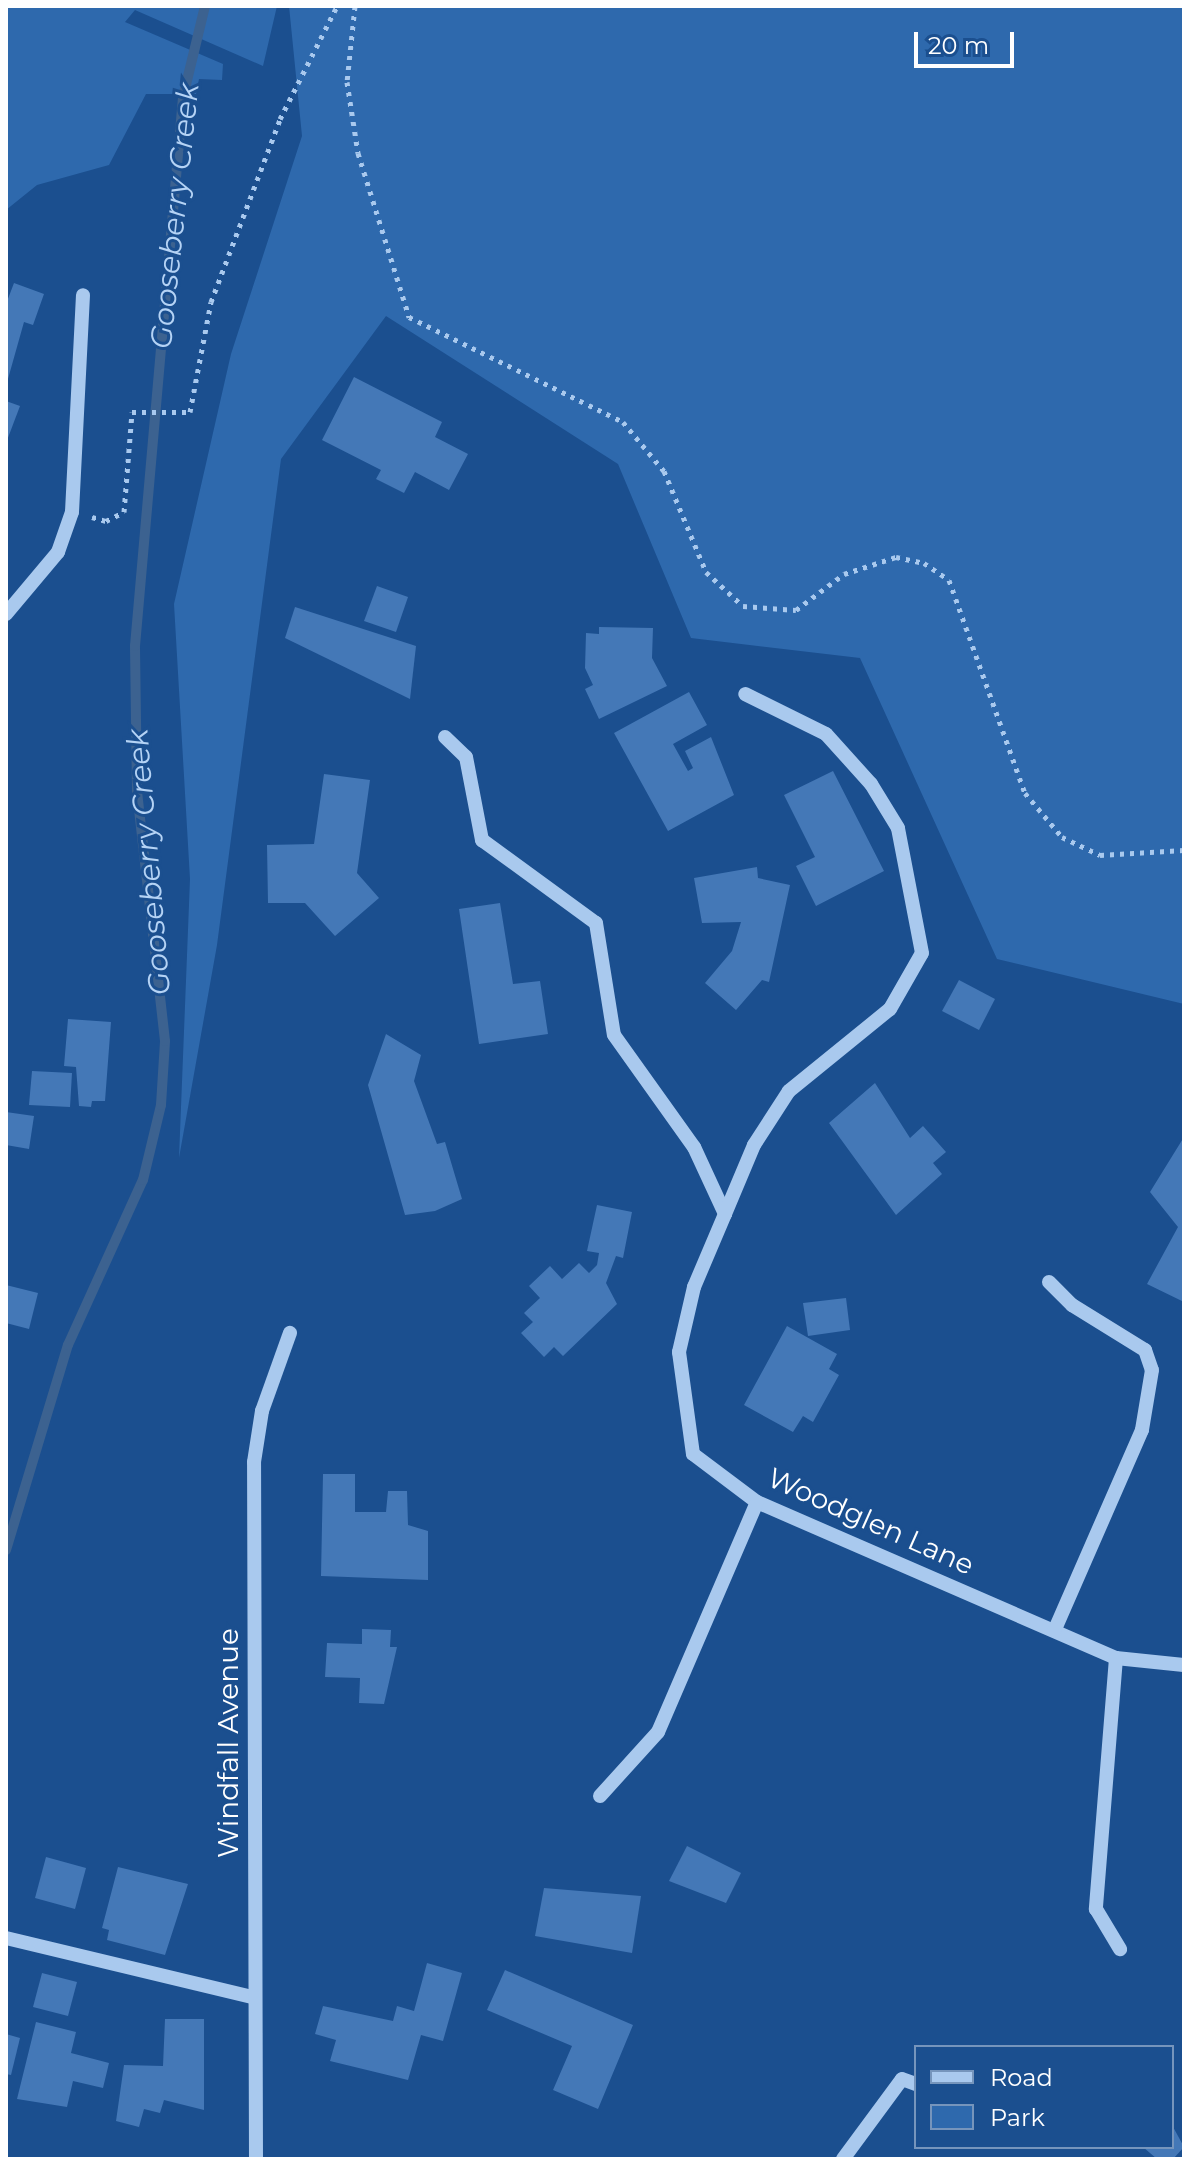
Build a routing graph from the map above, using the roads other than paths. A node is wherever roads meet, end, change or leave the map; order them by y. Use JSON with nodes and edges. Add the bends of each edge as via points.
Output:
{"nodes":[{"id":1,"x":83,"y":295,"type":"dead end"},
{"id":2,"x":6,"y":614,"type":"edge"},
{"id":3,"x":745,"y":694,"type":"dead end"},
{"id":4,"x":445,"y":737,"type":"dead end"},
{"id":5,"x":725,"y":1214,"type":"junction"},
{"id":6,"x":1049,"y":1282,"type":"dead end"},
{"id":7,"x":290,"y":1333,"type":"dead end"},
{"id":8,"x":757,"y":1502,"type":"junction"},
{"id":9,"x":1054,"y":1631,"type":"junction"},
{"id":10,"x":1116,"y":1658,"type":"junction"},
{"id":11,"x":1184,"y":1665,"type":"edge"},
{"id":12,"x":600,"y":1796,"type":"dead end"},
{"id":13,"x":6,"y":1938,"type":"edge"},
{"id":14,"x":1120,"y":1949,"type":"dead end"},
{"id":15,"x":255,"y":1998,"type":"junction"},
{"id":16,"x":914,"y":2083,"type":"edge"},
{"id":17,"x":256,"y":2159,"type":"edge"},
{"id":18,"x":843,"y":2159,"type":"edge"}],
"edges":[{"from":1,"to":2,"type":"street","via":[[72,512],[58,552]]},
{"from":3,"to":5,"type":"street","name":"Woodglen Lane","via":[[826,734],[871,784],[898,828],[922,953],[890,1009],[789,1091],[754,1145]]},
{"from":4,"to":5,"type":"street","via":[[466,757],[482,840],[596,923],[614,1035],[694,1147]]},
{"from":5,"to":8,"type":"street","name":"Woodglen Lane","via":[[694,1287],[679,1352],[693,1454]]},
{"from":6,"to":9,"type":"street","via":[[1072,1305],[1145,1350],[1152,1370],[1142,1430]]},
{"from":7,"to":15,"type":"street","name":"Windfall Avenue","via":[[262,1411],[254,1462]]},
{"from":8,"to":9,"type":"street","name":"Woodglen Lane"},
{"from":8,"to":12,"type":"street","via":[[658,1732]]},
{"from":9,"to":10,"type":"street","name":"Woodglen Lane"},
{"from":10,"to":11,"type":"street","name":"Woodglen Lane"},
{"from":10,"to":14,"type":"street","via":[[1096,1909]]},
{"from":13,"to":15,"type":"street"},
{"from":15,"to":17,"type":"street","name":"Windfall Avenue"},
{"from":16,"to":18,"type":"street","via":[[902,2079]]}]}
